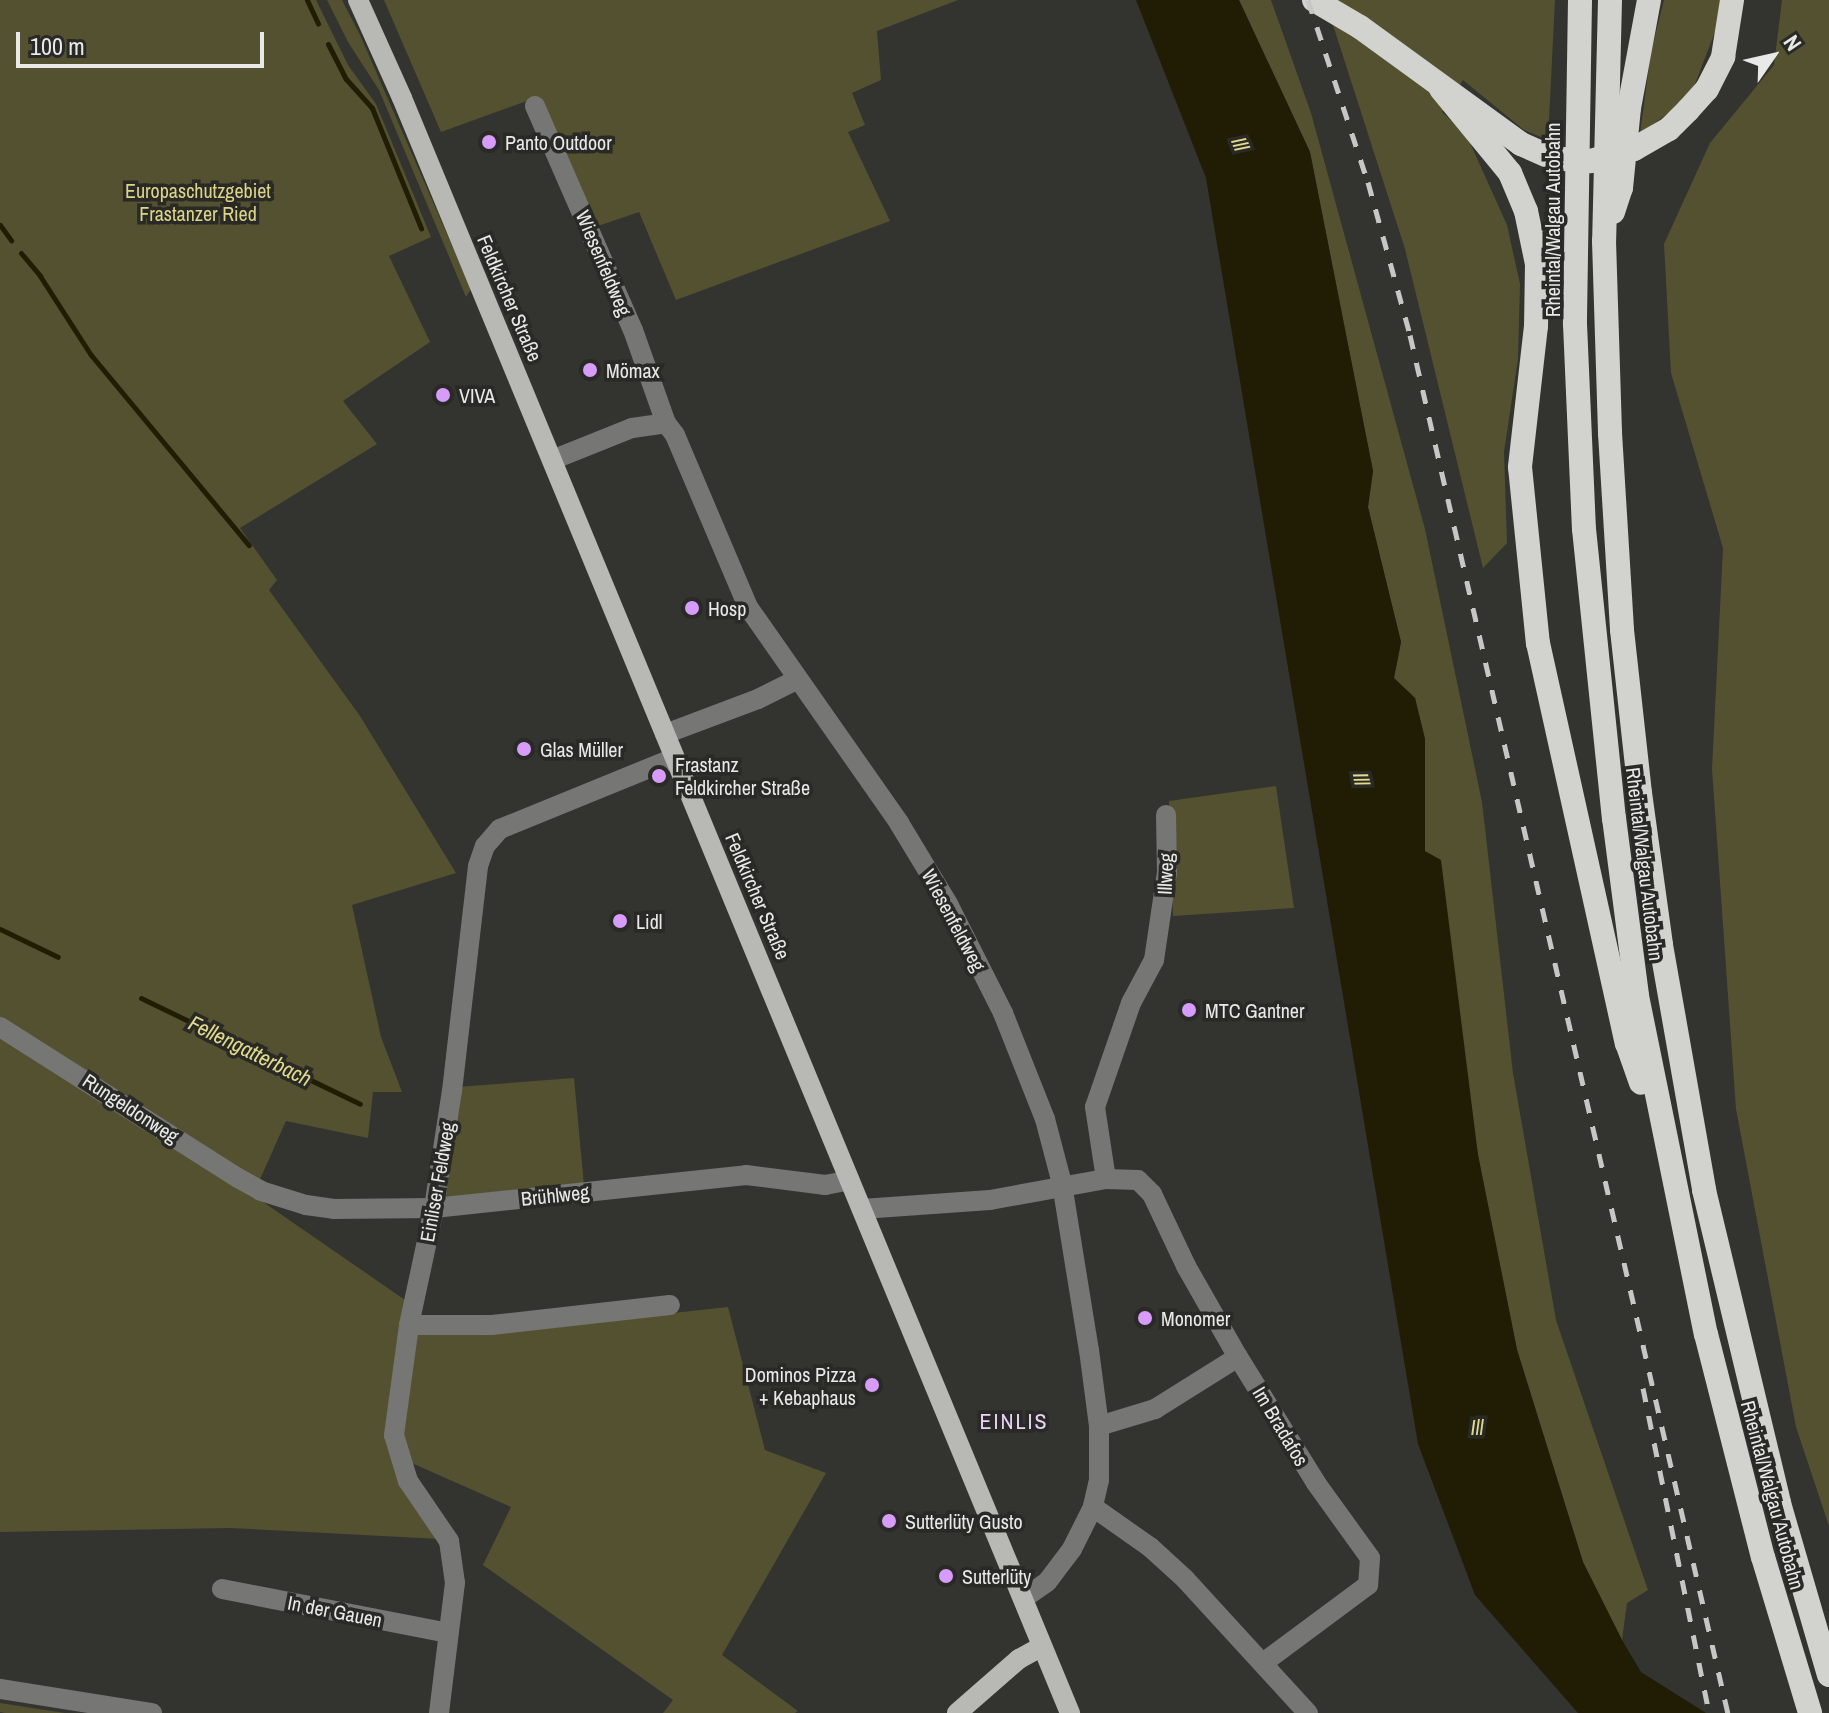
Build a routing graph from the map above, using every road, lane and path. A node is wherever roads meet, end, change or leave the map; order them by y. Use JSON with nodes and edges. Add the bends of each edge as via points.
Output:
{"nodes":[{"id":1,"x":358,"y":0,"type":"edge"},
{"id":2,"x":1314,"y":0,"type":"edge"},
{"id":3,"x":1580,"y":0,"type":"edge"},
{"id":4,"x":1610,"y":0,"type":"edge"},
{"id":5,"x":1649,"y":0,"type":"edge"},
{"id":6,"x":1732,"y":0,"type":"edge"},
{"id":7,"x":1441,"y":89,"type":"junction"},
{"id":8,"x":535,"y":106,"type":"dead end"},
{"id":9,"x":1618,"y":109,"type":"junction"},
{"id":10,"x":666,"y":423,"type":"junction"},
{"id":11,"x":552,"y":460,"type":"junction"},
{"id":12,"x":796,"y":680,"type":"junction"},
{"id":13,"x":665,"y":734,"type":"junction"},
{"id":14,"x":674,"y":758,"type":"junction"},
{"id":15,"x":1166,"y":815,"type":"dead end"},
{"id":16,"x":0,"y":1027,"type":"edge"},
{"id":17,"x":1665,"y":1146,"type":"junction"},
{"id":18,"x":1106,"y":1179,"type":"junction"},
{"id":19,"x":850,"y":1180,"type":"junction"},
{"id":20,"x":1062,"y":1184,"type":"junction"},
{"id":21,"x":261,"y":1191,"type":"joint"},
{"id":22,"x":434,"y":1208,"type":"junction"},
{"id":23,"x":862,"y":1209,"type":"junction"},
{"id":24,"x":670,"y":1305,"type":"dead end"},
{"id":25,"x":409,"y":1325,"type":"junction"},
{"id":26,"x":1238,"y":1357,"type":"junction"},
{"id":27,"x":1099,"y":1426,"type":"junction"},
{"id":28,"x":1093,"y":1507,"type":"junction"},
{"id":29,"x":222,"y":1589,"type":"dead end"},
{"id":30,"x":1023,"y":1599,"type":"junction"},
{"id":31,"x":448,"y":1633,"type":"junction"},
{"id":32,"x":1042,"y":1646,"type":"junction"},
{"id":33,"x":1263,"y":1663,"type":"junction"},
{"id":34,"x":1829,"y":1675,"type":"edge"},
{"id":35,"x":0,"y":1689,"type":"edge"},
{"id":36,"x":152,"y":1713,"type":"edge"},
{"id":37,"x":439,"y":1713,"type":"edge"},
{"id":38,"x":957,"y":1713,"type":"edge"},
{"id":39,"x":1070,"y":1713,"type":"edge"},
{"id":40,"x":1308,"y":1713,"type":"edge"},
{"id":41,"x":1810,"y":1713,"type":"edge"}],
"edges":[{"from":1,"to":11,"type":"main road","name":"Feldkircher Straße"},
{"from":2,"to":7,"type":"highway","via":[[1360,27]]},
{"from":3,"to":17,"type":"highway","name":"Rheintal/Walgau Autobahn","via":[[1575,324],[1584,529],[1637,996]]},
{"from":4,"to":9,"type":"highway"},
{"from":5,"to":9,"type":"highway"},
{"from":6,"to":7,"type":"highway","via":[[1723,57],[1707,89],[1669,129],[1634,149],[1590,161],[1552,158],[1521,144]]},
{"from":7,"to":17,"type":"highway","via":[[1510,173],[1526,211],[1537,264],[1536,326],[1520,467],[1538,643],[1627,1043]]},
{"from":8,"to":10,"type":"street","name":"Wiesenfeldweg","via":[[633,330]]},
{"from":9,"to":34,"type":"highway","name":"Rheintal/Walgau Autobahn","via":[[1604,241],[1610,433],[1621,615],[1639,777],[1704,1190],[1772,1473]]},
{"from":10,"to":11,"type":"street","via":[[632,428]]},
{"from":10,"to":12,"type":"street","name":"Wiesenfeldweg","via":[[737,584]]},
{"from":11,"to":13,"type":"main road","name":"Feldkircher Straße"},
{"from":12,"to":13,"type":"street"},
{"from":12,"to":20,"type":"street","name":"Wiesenfeldweg","via":[[899,823],[948,904],[1028,1072]]},
{"from":13,"to":14,"type":"main road","name":"Feldkircher Straße"},
{"from":14,"to":19,"type":"main road","name":"Feldkircher Straße"},
{"from":14,"to":22,"type":"street","name":"Einliser Feldweg","via":[[500,829],[485,846],[478,866]]},
{"from":15,"to":18,"type":"street","name":"Illweg","via":[[1167,872],[1154,960],[1131,1003],[1095,1107]]},
{"from":16,"to":21,"type":"street","name":"Rungeldonweg"},
{"from":17,"to":41,"type":"highway","name":"Rheintal/Walgau Autobahn","via":[[1717,1379]]},
{"from":18,"to":20,"type":"street","name":"Im Bradafos"},
{"from":18,"to":26,"type":"street","name":"Im Bradafos","via":[[1138,1180],[1152,1194]]},
{"from":19,"to":22,"type":"street","name":"Brühlweg","via":[[825,1185],[746,1175]]},
{"from":19,"to":23,"type":"main road","name":"Feldkircher Straße"},
{"from":20,"to":23,"type":"street","via":[[990,1200]]},
{"from":20,"to":27,"type":"street","name":"Wiesenfeldweg"},
{"from":21,"to":22,"type":"street","name":"Brühlweg","via":[[334,1209]]},
{"from":22,"to":25,"type":"street","name":"Einliser Feldweg"},
{"from":23,"to":30,"type":"main road","name":"Feldkircher Straße"},
{"from":24,"to":25,"type":"street","via":[[492,1325]]},
{"from":25,"to":31,"type":"street","name":"Einliser Feldweg","via":[[394,1435],[408,1481],[449,1541],[455,1583]]},
{"from":26,"to":27,"type":"street","via":[[1155,1409]]},
{"from":26,"to":33,"type":"street","name":"Im Bradafos","via":[[1370,1558],[1368,1585]]},
{"from":27,"to":28,"type":"street","name":"Wiesenfeldweg"},
{"from":28,"to":30,"type":"street","name":"Wiesenfeldweg","via":[[1052,1577]]},
{"from":28,"to":33,"type":"street","via":[[1185,1579]]},
{"from":29,"to":31,"type":"street","name":"In der Gauen"},
{"from":30,"to":32,"type":"main road","name":"Feldkircher Straße"},
{"from":31,"to":37,"type":"street","name":"Einliser Feldweg"},
{"from":32,"to":38,"type":"main road","via":[[1019,1659]]},
{"from":32,"to":39,"type":"main road","name":"Feldkircher Straße"},
{"from":33,"to":40,"type":"street"},
{"from":35,"to":36,"type":"street"}]}
